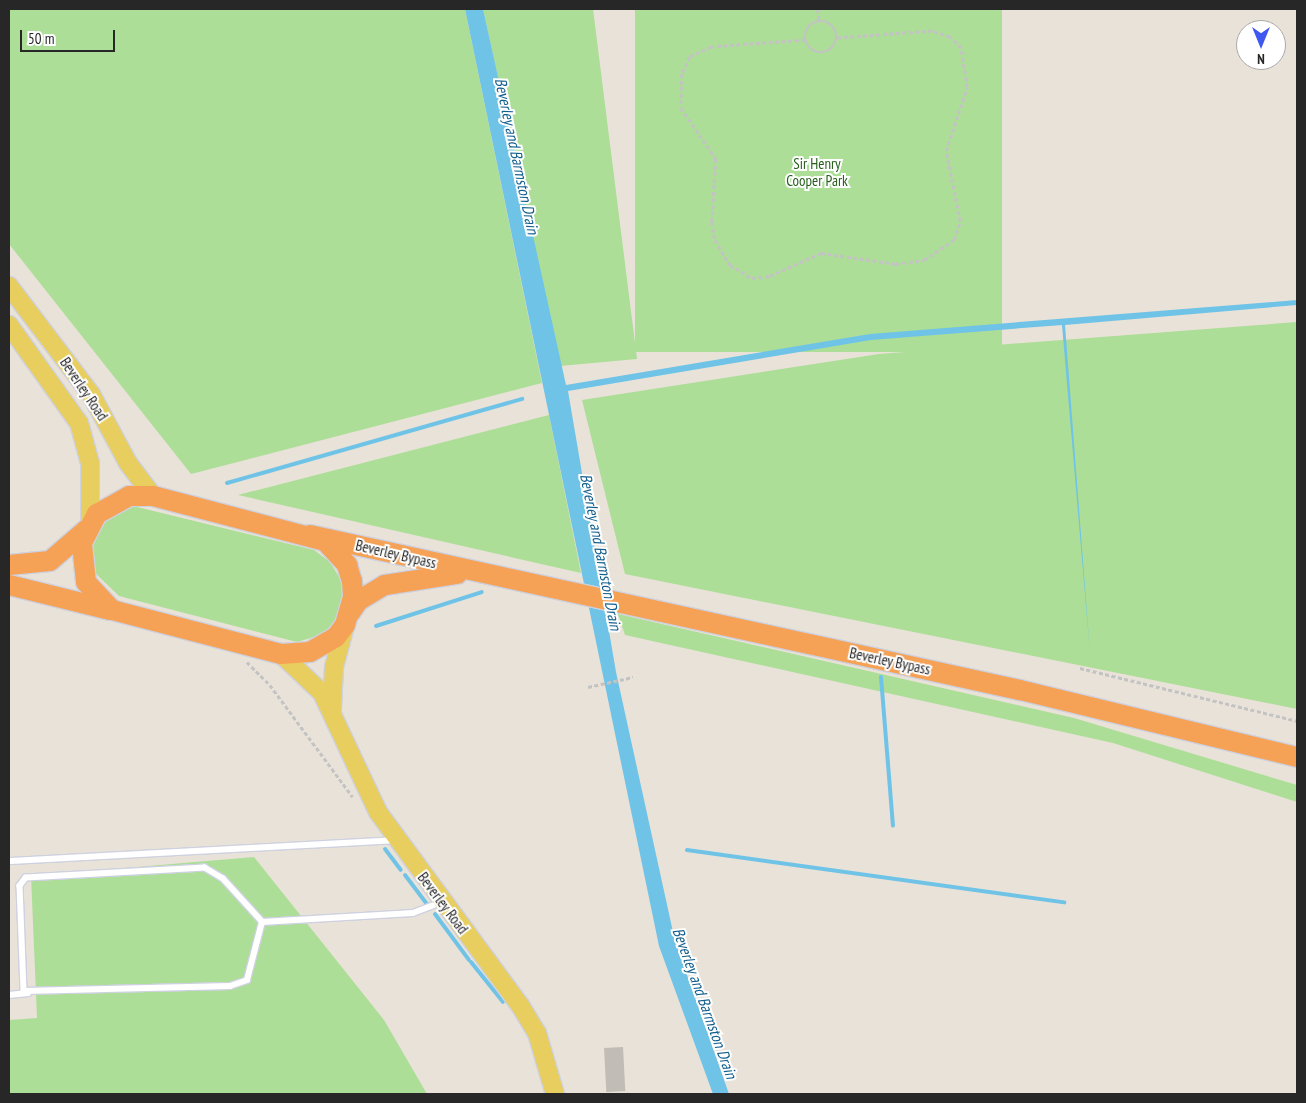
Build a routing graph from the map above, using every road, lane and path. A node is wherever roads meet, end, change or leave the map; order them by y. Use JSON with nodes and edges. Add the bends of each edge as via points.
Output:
{"nodes":[{"id":1,"x":818,"y":9,"type":"edge"},
{"id":2,"x":819,"y":22,"type":"junction"},
{"id":3,"x":837,"y":38,"type":"junction"},
{"id":4,"x":805,"y":40,"type":"junction"},
{"id":5,"x":9,"y":286,"type":"edge"},
{"id":6,"x":9,"y":325,"type":"edge"},
{"id":7,"x":153,"y":496,"type":"junction"},
{"id":8,"x":88,"y":527,"type":"junction"},
{"id":9,"x":310,"y":534,"type":"junction"},
{"id":10,"x":9,"y":564,"type":"edge"},
{"id":11,"x":481,"y":573,"type":"junction"},
{"id":12,"x":9,"y":585,"type":"edge"},
{"id":13,"x":112,"y":610,"type":"junction"},
{"id":14,"x":347,"y":619,"type":"junction"},
{"id":15,"x":281,"y":654,"type":"junction"},
{"id":16,"x":243,"y":658,"type":"dead end"},
{"id":17,"x":1080,"y":668,"type":"dead end"},
{"id":18,"x":633,"y":677,"type":"dead end"},
{"id":19,"x":588,"y":686,"type":"dead end"},
{"id":20,"x":332,"y":709,"type":"junction"},
{"id":21,"x":1297,"y":721,"type":"edge"},
{"id":22,"x":1297,"y":757,"type":"edge"},
{"id":23,"x":358,"y":803,"type":"dead end"},
{"id":24,"x":397,"y":840,"type":"junction"},
{"id":25,"x":9,"y":861,"type":"edge"},
{"id":26,"x":442,"y":902,"type":"junction"},
{"id":27,"x":262,"y":922,"type":"junction"},
{"id":28,"x":28,"y":993,"type":"junction"},
{"id":29,"x":9,"y":995,"type":"edge"},
{"id":30,"x":556,"y":1093,"type":"edge"}],
"edges":[{"from":1,"to":2,"type":"path"},
{"from":2,"to":3,"type":"path","via":[[834,28]]},
{"from":2,"to":4,"type":"path","via":[[807,30]]},
{"from":3,"to":4,"type":"path","via":[[833,48],[824,53],[814,52]]},
{"from":3,"to":4,"type":"path","via":[[932,31],[950,37],[961,48],[967,87],[946,151],[960,221],[954,240],[924,260],[896,264],[821,253],[770,276],[752,278],[730,265],[715,240],[712,222],[716,159],[681,108],[682,74],[690,57],[711,46]]},
{"from":5,"to":7,"type":"main road","name":"Beverley Road","via":[[91,394],[128,464]]},
{"from":6,"to":8,"type":"main road","name":"Beverley Road","via":[[78,423],[90,463]]},
{"from":7,"to":8,"type":"highway","name":"Beverley Bypass","via":[[117,500]]},
{"from":7,"to":9,"type":"highway","name":"Beverley Bypass"},
{"from":8,"to":10,"type":"highway","name":"Beverley Bypass","via":[[50,561]]},
{"from":8,"to":13,"type":"highway","via":[[80,556],[86,582]]},
{"from":9,"to":11,"type":"highway","name":"Beverley Bypass"},
{"from":9,"to":14,"type":"highway","via":[[325,541],[347,565],[353,589]]},
{"from":11,"to":14,"type":"highway","name":"Beverley Bypass","via":[[385,585],[358,601]]},
{"from":11,"to":22,"type":"highway","name":"Beverley Bypass","via":[[1020,690]]},
{"from":12,"to":13,"type":"highway","name":"Beverley Bypass"},
{"from":13,"to":15,"type":"highway","name":"Beverley Bypass"},
{"from":14,"to":15,"type":"highway","name":"Beverley Bypass","via":[[336,637],[310,652]]},
{"from":14,"to":20,"type":"main road","name":"Beverley Road","via":[[334,667]]},
{"from":15,"to":20,"type":"main road","name":"Beverley Road","via":[[310,679]]},
{"from":16,"to":23,"type":"path","via":[[270,685]]},
{"from":17,"to":21,"type":"path"},
{"from":18,"to":19,"type":"path"},
{"from":20,"to":24,"type":"main road","name":"Beverley Road","via":[[357,773]]},
{"from":24,"to":25,"type":"lane"},
{"from":24,"to":26,"type":"main road","name":"Beverley Road"},
{"from":26,"to":27,"type":"lane","via":[[413,913]]},
{"from":26,"to":30,"type":"main road","name":"Beverley Road","via":[[533,1026]]},
{"from":27,"to":28,"type":"lane","via":[[252,971],[240,984]]},
{"from":27,"to":28,"type":"lane","via":[[223,878],[205,868],[26,878],[21,896],[22,986]]},
{"from":28,"to":29,"type":"lane"}]}
